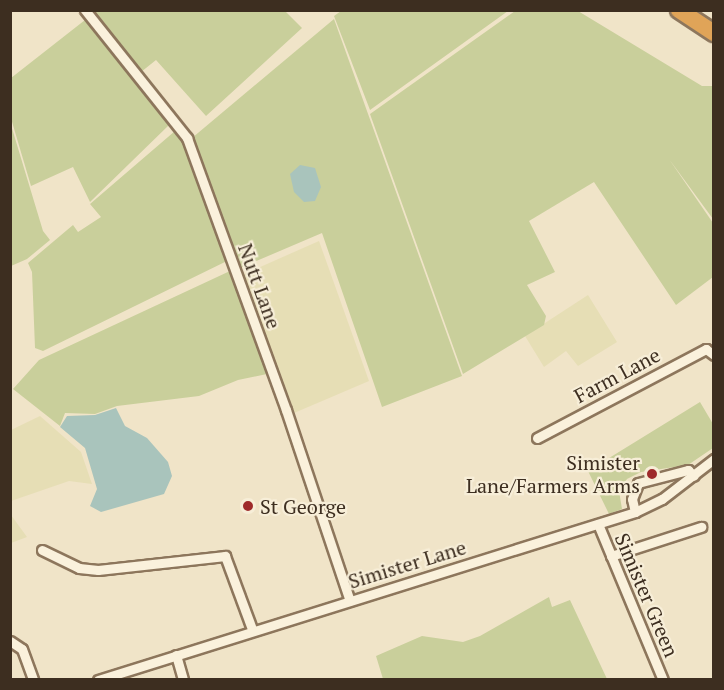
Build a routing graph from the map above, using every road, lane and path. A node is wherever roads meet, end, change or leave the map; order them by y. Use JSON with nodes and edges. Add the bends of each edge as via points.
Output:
{"nodes":[{"id":1,"x":85,"y":10,"type":"edge"},
{"id":2,"x":679,"y":10,"type":"edge"},
{"id":3,"x":714,"y":33,"type":"edge"},
{"id":4,"x":714,"y":355,"type":"edge"},
{"id":5,"x":537,"y":438,"type":"dead end"},
{"id":6,"x":714,"y":459,"type":"edge"},
{"id":7,"x":694,"y":476,"type":"junction"},
{"id":8,"x":635,"y":512,"type":"junction"},
{"id":9,"x":598,"y":524,"type":"junction"},
{"id":10,"x":701,"y":526,"type":"dead end"},
{"id":11,"x":42,"y":550,"type":"dead end"},
{"id":12,"x":611,"y":556,"type":"junction"},
{"id":13,"x":350,"y":601,"type":"junction"},
{"id":14,"x":252,"y":629,"type":"junction"},
{"id":15,"x":10,"y":641,"type":"edge"},
{"id":16,"x":176,"y":654,"type":"junction"},
{"id":17,"x":33,"y":680,"type":"edge"},
{"id":18,"x":98,"y":680,"type":"edge"},
{"id":19,"x":183,"y":680,"type":"edge"},
{"id":20,"x":663,"y":680,"type":"edge"}],
"edges":[{"from":1,"to":13,"type":"street","name":"Nutt Lane","via":[[187,138],[286,410]]},
{"from":2,"to":3,"type":"highway"},
{"from":4,"to":5,"type":"street","name":"Farm Lane","via":[[706,349]]},
{"from":6,"to":7,"type":"street","name":"Simister Lane"},
{"from":7,"to":8,"type":"street","name":"Simister Lane","via":[[663,499]]},
{"from":7,"to":8,"type":"street","via":[[688,470],[638,483],[632,499]]},
{"from":8,"to":9,"type":"street","name":"Simister Lane"},
{"from":9,"to":12,"type":"street","name":"Simister Green"},
{"from":9,"to":13,"type":"street","name":"Simister Lane"},
{"from":10,"to":12,"type":"street"},
{"from":11,"to":14,"type":"street","via":[[79,568],[98,570],[225,556]]},
{"from":12,"to":20,"type":"street","name":"Simister Green"},
{"from":13,"to":14,"type":"street","name":"Simister Lane"},
{"from":14,"to":16,"type":"street","name":"Simister Lane"},
{"from":15,"to":17,"type":"street","via":[[22,650]]},
{"from":16,"to":18,"type":"street","name":"Simister Lane"},
{"from":16,"to":19,"type":"street"}]}
